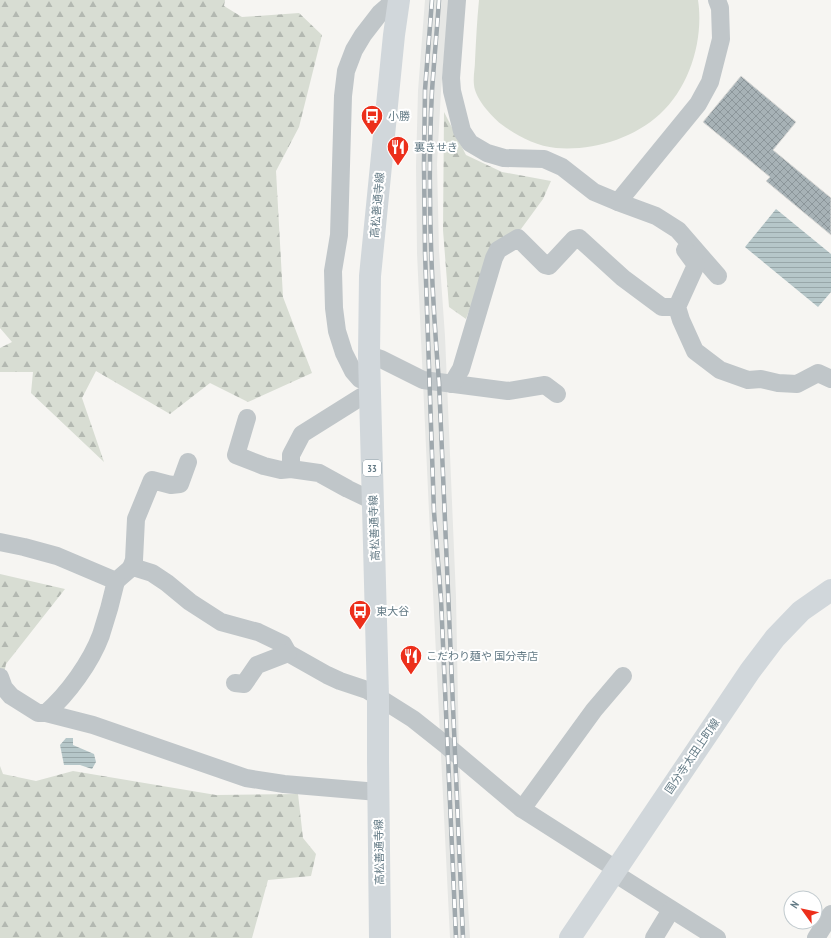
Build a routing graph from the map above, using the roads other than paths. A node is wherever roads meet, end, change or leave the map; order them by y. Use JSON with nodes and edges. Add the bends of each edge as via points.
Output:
{"nodes":[{"id":1,"x":394,"y":0,"type":"edge"},
{"id":2,"x":399,"y":0,"type":"edge"},
{"id":3,"x":457,"y":0,"type":"edge"},
{"id":4,"x":717,"y":0,"type":"edge"},
{"id":5,"x":566,"y":182,"type":"dead end"},
{"id":6,"x":618,"y":202,"type":"junction"},
{"id":7,"x":655,"y":221,"type":"junction"},
{"id":8,"x":718,"y":276,"type":"dead end"},
{"id":9,"x":677,"y":307,"type":"junction"},
{"id":10,"x":369,"y":355,"type":"junction"},
{"id":11,"x":831,"y":379,"type":"edge"},
{"id":12,"x":452,"y":384,"type":"junction"},
{"id":13,"x":369,"y":389,"type":"junction"},
{"id":14,"x":557,"y":394,"type":"dead end"},
{"id":15,"x":247,"y":418,"type":"dead end"},
{"id":16,"x":188,"y":462,"type":"dead end"},
{"id":17,"x":291,"y":469,"type":"junction"},
{"id":18,"x":373,"y":501,"type":"junction"},
{"id":19,"x":0,"y":542,"type":"edge"},
{"id":20,"x":131,"y":568,"type":"junction"},
{"id":21,"x":116,"y":581,"type":"junction"},
{"id":22,"x":831,"y":590,"type":"edge"},
{"id":23,"x":288,"y":653,"type":"junction"},
{"id":24,"x":623,"y":676,"type":"dead end"},
{"id":25,"x":0,"y":677,"type":"edge"},
{"id":26,"x":235,"y":683,"type":"dead end"},
{"id":27,"x":378,"y":697,"type":"junction"},
{"id":28,"x":46,"y":713,"type":"junction"},
{"id":29,"x":378,"y":792,"type":"junction"},
{"id":30,"x":522,"y":809,"type":"junction"},
{"id":31,"x":615,"y":871,"type":"junction"},
{"id":32,"x":671,"y":910,"type":"junction"},
{"id":33,"x":831,"y":914,"type":"edge"},
{"id":34,"x":380,"y":938,"type":"edge"},
{"id":35,"x":570,"y":938,"type":"edge"},
{"id":36,"x":654,"y":938,"type":"edge"},
{"id":37,"x":717,"y":938,"type":"edge"},
{"id":38,"x":816,"y":938,"type":"edge"}],
"edges":[{"from":1,"to":13,"type":"street","via":[[380,13],[354,50],[346,71],[343,96],[339,235],[333,271],[334,308],[337,331],[344,353],[353,371]]},
{"from":2,"to":10,"type":"main road","name":"高松善通寺線","number":"33","via":[[370,276]]},
{"from":3,"to":6,"type":"street","via":[[452,92],[462,131],[470,143],[487,153],[504,158],[544,159],[562,167],[594,192]]},
{"from":4,"to":6,"type":"street","via":[[720,8],[721,39],[710,82],[698,104]]},
{"from":5,"to":7,"type":"street","via":[[582,193]]},
{"from":6,"to":7,"type":"street"},
{"from":7,"to":8,"type":"street","via":[[678,230]]},
{"from":7,"to":9,"type":"street","via":[[674,236],[696,265]]},
{"from":9,"to":11,"type":"street","via":[[695,351],[720,370],[748,380],[762,379],[778,383],[797,384],[818,373]]},
{"from":9,"to":12,"type":"street","via":[[662,307],[623,278],[579,238],[574,239],[549,266],[518,238],[498,250],[494,258],[461,369]]},
{"from":10,"to":12,"type":"street","via":[[423,380]]},
{"from":10,"to":13,"type":"main road","name":"高松善通寺線","number":"33"},
{"from":12,"to":14,"type":"street","via":[[508,391],[545,385]]},
{"from":13,"to":17,"type":"street","via":[[361,397],[302,434],[291,455]]},
{"from":13,"to":18,"type":"main road","name":"高松善通寺線","number":"33"},
{"from":15,"to":17,"type":"street","via":[[236,455],[264,466],[281,470]]},
{"from":16,"to":20,"type":"street","via":[[180,484],[171,485],[152,480],[136,519],[134,560]]},
{"from":17,"to":18,"type":"street","via":[[319,473]]},
{"from":18,"to":27,"type":"main road","name":"高松善通寺線","number":"33"},
{"from":19,"to":21,"type":"street","via":[[57,556]]},
{"from":20,"to":21,"type":"street"},
{"from":20,"to":23,"type":"street","via":[[152,573],[221,622],[258,632],[283,644]]},
{"from":21,"to":28,"type":"street","via":[[94,651],[62,699]]},
{"from":22,"to":31,"type":"main road","name":"国分寺太田上町線","via":[[801,611],[775,638]]},
{"from":23,"to":26,"type":"street","via":[[257,665],[244,684]]},
{"from":23,"to":27,"type":"street","via":[[340,681],[367,690]]},
{"from":24,"to":30,"type":"street","via":[[594,710]]},
{"from":25,"to":28,"type":"street","via":[[4,688],[11,696],[38,713]]},
{"from":27,"to":29,"type":"main road","name":"高松善通寺線","number":"33"},
{"from":27,"to":30,"type":"street","via":[[413,719]]},
{"from":28,"to":29,"type":"street","via":[[100,728],[246,778]]},
{"from":29,"to":34,"type":"main road","name":"高松善通寺線","number":"33"},
{"from":30,"to":31,"type":"street"},
{"from":31,"to":32,"type":"street"},
{"from":31,"to":35,"type":"main road","name":"国分寺太田上町線"},
{"from":32,"to":36,"type":"street"},
{"from":32,"to":37,"type":"street"},
{"from":33,"to":38,"type":"street"}]}
